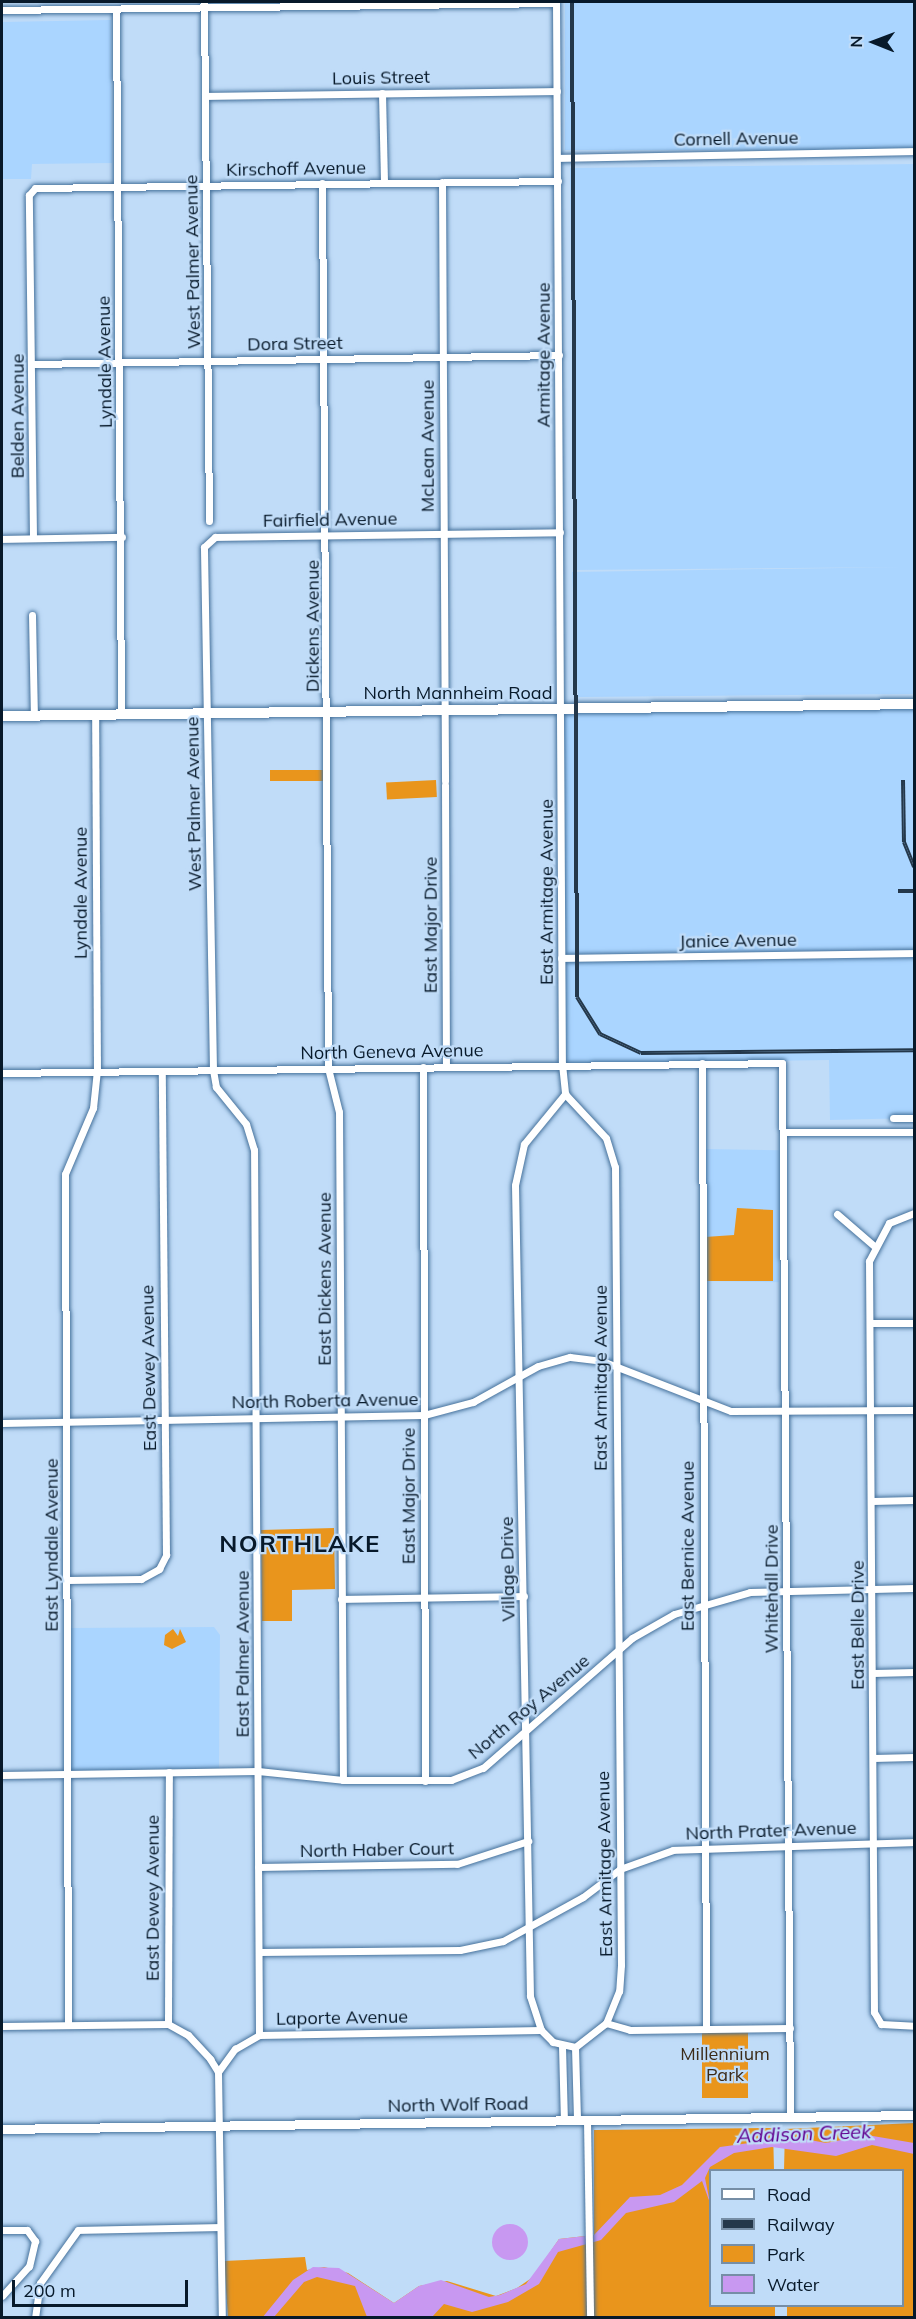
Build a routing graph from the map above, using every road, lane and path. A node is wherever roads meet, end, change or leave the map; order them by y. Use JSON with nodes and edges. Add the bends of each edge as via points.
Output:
{"nodes":[{"id":1,"x":28,"y":2,"type":"edge"},
{"id":2,"x":556,"y":2,"type":"edge"},
{"id":3,"x":380,"y":3,"type":"edge"},
{"id":4,"x":204,"y":5,"type":"edge"},
{"id":5,"x":116,"y":9,"type":"junction"},
{"id":6,"x":2,"y":10,"type":"edge"},
{"id":7,"x":28,"y":10,"type":"junction"},
{"id":8,"x":556,"y":91,"type":"junction"},
{"id":9,"x":382,"y":93,"type":"junction"},
{"id":10,"x":206,"y":96,"type":"junction"},
{"id":11,"x":915,"y":151,"type":"edge"},
{"id":12,"x":558,"y":158,"type":"junction"},
{"id":13,"x":558,"y":181,"type":"junction"},
{"id":14,"x":442,"y":182,"type":"junction"},
{"id":15,"x":322,"y":183,"type":"junction"},
{"id":16,"x":384,"y":183,"type":"junction"},
{"id":17,"x":207,"y":185,"type":"junction"},
{"id":18,"x":118,"y":186,"type":"junction"},
{"id":19,"x":35,"y":188,"type":"joint"},
{"id":20,"x":559,"y":355,"type":"junction"},
{"id":21,"x":442,"y":357,"type":"junction"},
{"id":22,"x":325,"y":359,"type":"junction"},
{"id":23,"x":209,"y":361,"type":"junction"},
{"id":24,"x":120,"y":363,"type":"junction"},
{"id":25,"x":33,"y":364,"type":"junction"},
{"id":26,"x":209,"y":521,"type":"dead end"},
{"id":27,"x":560,"y":532,"type":"junction"},
{"id":28,"x":444,"y":533,"type":"junction"},
{"id":29,"x":327,"y":534,"type":"junction"},
{"id":30,"x":122,"y":537,"type":"junction"},
{"id":31,"x":33,"y":538,"type":"junction"},
{"id":32,"x":2,"y":539,"type":"edge"},
{"id":33,"x":209,"y":539,"type":"joint"},
{"id":34,"x":32,"y":615,"type":"dead end"},
{"id":35,"x":915,"y":704,"type":"edge"},
{"id":36,"x":445,"y":709,"type":"junction"},
{"id":37,"x":562,"y":709,"type":"junction"},
{"id":38,"x":328,"y":710,"type":"junction"},
{"id":39,"x":207,"y":712,"type":"junction"},
{"id":40,"x":96,"y":714,"type":"junction"},
{"id":41,"x":121,"y":714,"type":"junction"},
{"id":42,"x":34,"y":715,"type":"junction"},
{"id":43,"x":2,"y":716,"type":"edge"},
{"id":44,"x":915,"y":953,"type":"edge"},
{"id":45,"x":561,"y":958,"type":"junction"},
{"id":46,"x":702,"y":1063,"type":"junction"},
{"id":47,"x":782,"y":1063,"type":"joint"},
{"id":48,"x":562,"y":1064,"type":"junction"},
{"id":49,"x":423,"y":1066,"type":"junction"},
{"id":50,"x":446,"y":1066,"type":"junction"},
{"id":51,"x":328,"y":1068,"type":"junction"},
{"id":52,"x":213,"y":1070,"type":"junction"},
{"id":53,"x":162,"y":1071,"type":"junction"},
{"id":54,"x":97,"y":1072,"type":"junction"},
{"id":55,"x":2,"y":1073,"type":"edge"},
{"id":56,"x":565,"y":1094,"type":"junction"},
{"id":57,"x":893,"y":1118,"type":"dead end"},
{"id":58,"x":915,"y":1118,"type":"edge"},
{"id":59,"x":786,"y":1132,"type":"junction"},
{"id":60,"x":915,"y":1132,"type":"edge"},
{"id":61,"x":915,"y":1212,"type":"edge"},
{"id":62,"x":837,"y":1214,"type":"dead end"},
{"id":63,"x":873,"y":1245,"type":"junction"},
{"id":64,"x":870,"y":1323,"type":"junction"},
{"id":65,"x":915,"y":1323,"type":"edge"},
{"id":66,"x":616,"y":1366,"type":"junction"},
{"id":67,"x":519,"y":1377,"type":"junction"},
{"id":68,"x":702,"y":1401,"type":"junction"},
{"id":69,"x":871,"y":1410,"type":"junction"},
{"id":70,"x":915,"y":1410,"type":"edge"},
{"id":71,"x":786,"y":1412,"type":"junction"},
{"id":72,"x":424,"y":1415,"type":"junction"},
{"id":73,"x":256,"y":1418,"type":"junction"},
{"id":74,"x":340,"y":1418,"type":"junction"},
{"id":75,"x":164,"y":1419,"type":"junction"},
{"id":76,"x":2,"y":1423,"type":"edge"},
{"id":77,"x":68,"y":1423,"type":"junction"},
{"id":78,"x":915,"y":1500,"type":"edge"},
{"id":79,"x":872,"y":1501,"type":"junction"},
{"id":80,"x":67,"y":1580,"type":"junction"},
{"id":81,"x":915,"y":1588,"type":"edge"},
{"id":82,"x":872,"y":1589,"type":"junction"},
{"id":83,"x":787,"y":1591,"type":"junction"},
{"id":84,"x":524,"y":1596,"type":"junction"},
{"id":85,"x":425,"y":1597,"type":"junction"},
{"id":86,"x":341,"y":1599,"type":"junction"},
{"id":87,"x":703,"y":1602,"type":"junction"},
{"id":88,"x":618,"y":1652,"type":"junction"},
{"id":89,"x":915,"y":1672,"type":"edge"},
{"id":90,"x":873,"y":1673,"type":"junction"},
{"id":91,"x":526,"y":1734,"type":"junction"},
{"id":92,"x":915,"y":1757,"type":"edge"},
{"id":93,"x":873,"y":1758,"type":"junction"},
{"id":94,"x":169,"y":1772,"type":"junction"},
{"id":95,"x":258,"y":1772,"type":"junction"},
{"id":96,"x":67,"y":1774,"type":"junction"},
{"id":97,"x":2,"y":1775,"type":"edge"},
{"id":98,"x":343,"y":1780,"type":"junction"},
{"id":99,"x":425,"y":1781,"type":"junction"},
{"id":100,"x":528,"y":1841,"type":"junction"},
{"id":101,"x":874,"y":1842,"type":"junction"},
{"id":102,"x":915,"y":1842,"type":"edge"},
{"id":103,"x":789,"y":1844,"type":"junction"},
{"id":104,"x":705,"y":1845,"type":"junction"},
{"id":105,"x":258,"y":1867,"type":"junction"},
{"id":106,"x":620,"y":1869,"type":"junction"},
{"id":107,"x":529,"y":1929,"type":"junction"},
{"id":108,"x":259,"y":1952,"type":"junction"},
{"id":109,"x":606,"y":2023,"type":"junction"},
{"id":110,"x":168,"y":2024,"type":"junction"},
{"id":111,"x":68,"y":2025,"type":"junction"},
{"id":112,"x":2,"y":2026,"type":"edge"},
{"id":113,"x":915,"y":2026,"type":"edge"},
{"id":114,"x":790,"y":2028,"type":"junction"},
{"id":115,"x":706,"y":2029,"type":"junction"},
{"id":116,"x":541,"y":2030,"type":"junction"},
{"id":117,"x":259,"y":2035,"type":"junction"},
{"id":118,"x":562,"y":2046,"type":"junction"},
{"id":119,"x":575,"y":2047,"type":"junction"},
{"id":120,"x":218,"y":2072,"type":"junction"},
{"id":121,"x":790,"y":2115,"type":"junction"},
{"id":122,"x":915,"y":2115,"type":"edge"},
{"id":123,"x":564,"y":2120,"type":"junction"},
{"id":124,"x":582,"y":2120,"type":"junction"},
{"id":125,"x":218,"y":2125,"type":"junction"},
{"id":126,"x":2,"y":2129,"type":"edge"},
{"id":127,"x":218,"y":2228,"type":"junction"},
{"id":128,"x":2,"y":2230,"type":"edge"},
{"id":129,"x":2,"y":2296,"type":"edge"},
{"id":130,"x":35,"y":2318,"type":"edge"},
{"id":131,"x":222,"y":2318,"type":"edge"},
{"id":132,"x":590,"y":2318,"type":"edge"}],
"edges":[{"from":1,"to":7,"type":"street"},
{"from":2,"to":3,"type":"street"},
{"from":2,"to":8,"type":"street","name":"Armitage Avenue"},
{"from":3,"to":4,"type":"street"},
{"from":4,"to":5,"type":"street"},
{"from":4,"to":10,"type":"street","name":"West Palmer Avenue"},
{"from":5,"to":7,"type":"street"},
{"from":5,"to":18,"type":"street","name":"Lyndale Avenue"},
{"from":6,"to":7,"type":"street"},
{"from":8,"to":9,"type":"street","name":"Louis Street"},
{"from":8,"to":12,"type":"street","name":"Armitage Avenue"},
{"from":9,"to":10,"type":"street","name":"Louis Street"},
{"from":9,"to":16,"type":"street"},
{"from":10,"to":17,"type":"street","name":"West Palmer Avenue"},
{"from":11,"to":12,"type":"street","name":"Cornell Avenue"},
{"from":12,"to":13,"type":"street","name":"Armitage Avenue"},
{"from":13,"to":14,"type":"street","name":"Kirschoff Avenue"},
{"from":13,"to":20,"type":"street","name":"Armitage Avenue"},
{"from":14,"to":16,"type":"street","name":"Kirschoff Avenue"},
{"from":14,"to":21,"type":"street","name":"McLean Avenue"},
{"from":15,"to":16,"type":"street","name":"Kirschoff Avenue"},
{"from":15,"to":17,"type":"street","name":"Kirschoff Avenue"},
{"from":15,"to":22,"type":"street","name":"Dickens Avenue"},
{"from":17,"to":18,"type":"street","name":"Kirschoff Avenue"},
{"from":17,"to":23,"type":"street","name":"West Palmer Avenue"},
{"from":18,"to":19,"type":"street","name":"Kirschoff Avenue"},
{"from":18,"to":24,"type":"street","name":"Lyndale Avenue"},
{"from":19,"to":25,"type":"street","name":"Belden Avenue","via":[[29,195]]},
{"from":20,"to":21,"type":"street","name":"Dora Street"},
{"from":20,"to":27,"type":"street","name":"Armitage Avenue"},
{"from":21,"to":22,"type":"street","name":"Dora Street"},
{"from":21,"to":28,"type":"street","name":"McLean Avenue"},
{"from":22,"to":23,"type":"street","name":"Dora Street"},
{"from":22,"to":29,"type":"street","name":"Dickens Avenue"},
{"from":23,"to":24,"type":"street","name":"Dora Street"},
{"from":23,"to":26,"type":"street","name":"West Palmer Avenue"},
{"from":24,"to":25,"type":"street","name":"Dora Street"},
{"from":24,"to":30,"type":"street","name":"Lyndale Avenue"},
{"from":25,"to":31,"type":"street","name":"Belden Avenue"},
{"from":27,"to":28,"type":"street","name":"Fairfield Avenue"},
{"from":27,"to":37,"type":"street","name":"Armitage Avenue"},
{"from":28,"to":29,"type":"street","name":"Fairfield Avenue"},
{"from":28,"to":36,"type":"street","name":"McLean Avenue"},
{"from":29,"to":33,"type":"street","name":"Fairfield Avenue"},
{"from":29,"to":38,"type":"street","name":"Dickens Avenue"},
{"from":30,"to":31,"type":"street"},
{"from":30,"to":41,"type":"street","name":"Lyndale Avenue"},
{"from":31,"to":32,"type":"street"},
{"from":33,"to":39,"type":"street","name":"West Palmer Avenue","via":[[204,547]]},
{"from":34,"to":42,"type":"street"},
{"from":35,"to":37,"type":"main road","name":"North Mannheim Road"},
{"from":36,"to":37,"type":"main road","name":"North Mannheim Road"},
{"from":36,"to":38,"type":"main road","name":"North Mannheim Road"},
{"from":36,"to":50,"type":"street","name":"East Major Drive"},
{"from":37,"to":45,"type":"street","name":"East Armitage Avenue"},
{"from":38,"to":39,"type":"main road","name":"North Mannheim Road"},
{"from":38,"to":51,"type":"street","name":"Dickens Avenue"},
{"from":39,"to":41,"type":"main road","name":"North Mannheim Road"},
{"from":39,"to":52,"type":"street","name":"West Palmer Avenue"},
{"from":40,"to":41,"type":"main road","name":"North Mannheim Road"},
{"from":40,"to":42,"type":"main road","name":"North Mannheim Road"},
{"from":40,"to":54,"type":"street","name":"Lyndale Avenue"},
{"from":42,"to":43,"type":"main road","name":"North Mannheim Road"},
{"from":44,"to":45,"type":"street","name":"Janice Avenue"},
{"from":45,"to":48,"type":"street","name":"East Armitage Avenue"},
{"from":46,"to":47,"type":"street","name":"North Geneva Avenue"},
{"from":46,"to":48,"type":"street","name":"North Geneva Avenue"},
{"from":46,"to":68,"type":"street","name":"East Bernice Avenue"},
{"from":47,"to":59,"type":"street","name":"Whitehall Drive"},
{"from":48,"to":50,"type":"street","name":"North Geneva Avenue"},
{"from":48,"to":56,"type":"street","name":"East Armitage Avenue"},
{"from":49,"to":50,"type":"street","name":"North Geneva Avenue"},
{"from":49,"to":51,"type":"street","name":"North Geneva Avenue"},
{"from":49,"to":72,"type":"street","name":"East Major Drive"},
{"from":51,"to":52,"type":"street","name":"North Geneva Avenue"},
{"from":51,"to":74,"type":"street","name":"East Dickens Avenue","via":[[339,1112]]},
{"from":52,"to":53,"type":"street","name":"North Geneva Avenue"},
{"from":52,"to":73,"type":"street","name":"East Palmer Avenue","via":[[216,1087],[246,1124],[254,1150]]},
{"from":53,"to":54,"type":"street","name":"North Geneva Avenue"},
{"from":53,"to":75,"type":"street","name":"East Dewey Avenue"},
{"from":54,"to":55,"type":"street","name":"North Geneva Avenue"},
{"from":54,"to":77,"type":"street","name":"East Lyndale Avenue","via":[[93,1108],[65,1174]]},
{"from":56,"to":66,"type":"street","name":"East Armitage Avenue","via":[[612,1148]]},
{"from":56,"to":67,"type":"street","name":"Village Drive","via":[[533,1131],[517,1164]]},
{"from":57,"to":58,"type":"street"},
{"from":59,"to":60,"type":"street"},
{"from":59,"to":71,"type":"street","name":"Whitehall Drive"},
{"from":61,"to":63,"type":"street","via":[[889,1223]]},
{"from":62,"to":63,"type":"street"},
{"from":63,"to":64,"type":"street","name":"East Belle Drive"},
{"from":64,"to":65,"type":"street"},
{"from":64,"to":69,"type":"street","name":"East Belle Drive"},
{"from":66,"to":67,"type":"street","name":"North Roberta Avenue","via":[[570,1357]]},
{"from":66,"to":68,"type":"street","name":"North Roberta Avenue"},
{"from":66,"to":88,"type":"street","name":"East Armitage Avenue"},
{"from":67,"to":72,"type":"street","name":"North Roberta Avenue","via":[[473,1402]]},
{"from":67,"to":84,"type":"street","name":"Village Drive"},
{"from":68,"to":71,"type":"street","name":"North Roberta Avenue","via":[[741,1412]]},
{"from":68,"to":87,"type":"street","name":"East Bernice Avenue"},
{"from":69,"to":70,"type":"street","name":"North Roberta Avenue"},
{"from":69,"to":71,"type":"street","name":"North Roberta Avenue"},
{"from":69,"to":79,"type":"street","name":"East Belle Drive"},
{"from":71,"to":83,"type":"street","name":"Whitehall Drive"},
{"from":72,"to":74,"type":"street","name":"North Roberta Avenue"},
{"from":72,"to":85,"type":"street","name":"East Major Drive"},
{"from":73,"to":74,"type":"street","name":"North Roberta Avenue"},
{"from":73,"to":75,"type":"street","name":"North Roberta Avenue"},
{"from":73,"to":95,"type":"street","name":"East Palmer Avenue"},
{"from":74,"to":86,"type":"street","name":"East Dickens Avenue"},
{"from":75,"to":77,"type":"street","name":"North Roberta Avenue"},
{"from":75,"to":80,"type":"street","name":"East Dewey Avenue","via":[[166,1547],[159,1569],[141,1579]]},
{"from":76,"to":77,"type":"street","name":"North Roberta Avenue"},
{"from":77,"to":80,"type":"street","name":"East Lyndale Avenue"},
{"from":78,"to":79,"type":"street"},
{"from":79,"to":82,"type":"street","name":"East Belle Drive"},
{"from":80,"to":96,"type":"street","name":"East Lyndale Avenue"},
{"from":81,"to":82,"type":"street","name":"North Roy Avenue"},
{"from":82,"to":83,"type":"street","name":"North Roy Avenue"},
{"from":82,"to":90,"type":"street","name":"East Belle Drive"},
{"from":83,"to":87,"type":"street","name":"North Roy Avenue"},
{"from":83,"to":103,"type":"street","name":"Whitehall Drive"},
{"from":84,"to":85,"type":"street"},
{"from":84,"to":91,"type":"street","name":"Village Drive"},
{"from":85,"to":86,"type":"street"},
{"from":85,"to":99,"type":"street","name":"East Major Drive"},
{"from":86,"to":98,"type":"street","name":"East Dickens Avenue"},
{"from":87,"to":88,"type":"street","name":"North Roy Avenue","via":[[651,1626]]},
{"from":87,"to":104,"type":"street","name":"East Bernice Avenue"},
{"from":88,"to":91,"type":"street","name":"North Roy Avenue"},
{"from":88,"to":106,"type":"street","name":"East Armitage Avenue"},
{"from":89,"to":90,"type":"street"},
{"from":90,"to":93,"type":"street","name":"East Belle Drive"},
{"from":91,"to":99,"type":"street","name":"North Roy Avenue","via":[[469,1776]]},
{"from":91,"to":100,"type":"street","name":"Village Drive"},
{"from":92,"to":93,"type":"street"},
{"from":93,"to":101,"type":"street","name":"East Belle Drive"},
{"from":94,"to":95,"type":"street","name":"North Roy Avenue"},
{"from":94,"to":96,"type":"street","name":"North Roy Avenue"},
{"from":94,"to":110,"type":"street","name":"East Dewey Avenue"},
{"from":95,"to":98,"type":"street","name":"North Roy Avenue"},
{"from":95,"to":105,"type":"street","name":"East Palmer Avenue"},
{"from":96,"to":97,"type":"street","name":"North Roy Avenue"},
{"from":96,"to":111,"type":"street","name":"East Lyndale Avenue"},
{"from":98,"to":99,"type":"street","name":"North Roy Avenue"},
{"from":100,"to":105,"type":"street","name":"North Haber Court","via":[[457,1864]]},
{"from":100,"to":107,"type":"street","name":"Village Drive"},
{"from":101,"to":102,"type":"street","name":"North Prater Avenue"},
{"from":101,"to":103,"type":"street","name":"North Prater Avenue"},
{"from":101,"to":113,"type":"street","name":"East Belle Drive","via":[[875,2016],[886,2025]]},
{"from":103,"to":104,"type":"street","name":"North Prater Avenue"},
{"from":103,"to":114,"type":"street","name":"Whitehall Drive"},
{"from":104,"to":106,"type":"street","name":"North Prater Avenue"},
{"from":104,"to":115,"type":"street","name":"East Bernice Avenue"},
{"from":105,"to":108,"type":"street","name":"East Palmer Avenue"},
{"from":106,"to":107,"type":"street","name":"North Prater Avenue"},
{"from":106,"to":109,"type":"street","name":"East Armitage Avenue","via":[[619,1991]]},
{"from":107,"to":108,"type":"street","name":"North Prater Avenue","via":[[460,1950]]},
{"from":107,"to":116,"type":"street","name":"Village Drive","via":[[531,2010]]},
{"from":108,"to":117,"type":"street","name":"East Palmer Avenue"},
{"from":109,"to":115,"type":"street","via":[[630,2030]]},
{"from":109,"to":119,"type":"street"},
{"from":110,"to":111,"type":"street"},
{"from":110,"to":120,"type":"street","via":[[200,2046]]},
{"from":111,"to":112,"type":"street"},
{"from":114,"to":115,"type":"street"},
{"from":114,"to":121,"type":"street","name":"Whitehall Drive"},
{"from":116,"to":117,"type":"street","name":"Laporte Avenue"},
{"from":116,"to":118,"type":"street"},
{"from":117,"to":120,"type":"street","name":"Laporte Avenue","via":[[236,2049]]},
{"from":118,"to":119,"type":"street"},
{"from":118,"to":123,"type":"street"},
{"from":119,"to":124,"type":"street"},
{"from":120,"to":125,"type":"street"},
{"from":121,"to":122,"type":"main road","name":"North Wolf Road"},
{"from":121,"to":124,"type":"main road","name":"North Wolf Road"},
{"from":123,"to":124,"type":"main road","name":"North Wolf Road"},
{"from":123,"to":125,"type":"main road","name":"North Wolf Road"},
{"from":124,"to":132,"type":"street"},
{"from":125,"to":126,"type":"main road","name":"North Wolf Road"},
{"from":125,"to":127,"type":"street"},
{"from":127,"to":130,"type":"street","via":[[78,2230],[40,2283]]},
{"from":127,"to":131,"type":"street"},
{"from":128,"to":129,"type":"street","via":[[34,2233],[29,2265]]}]}
